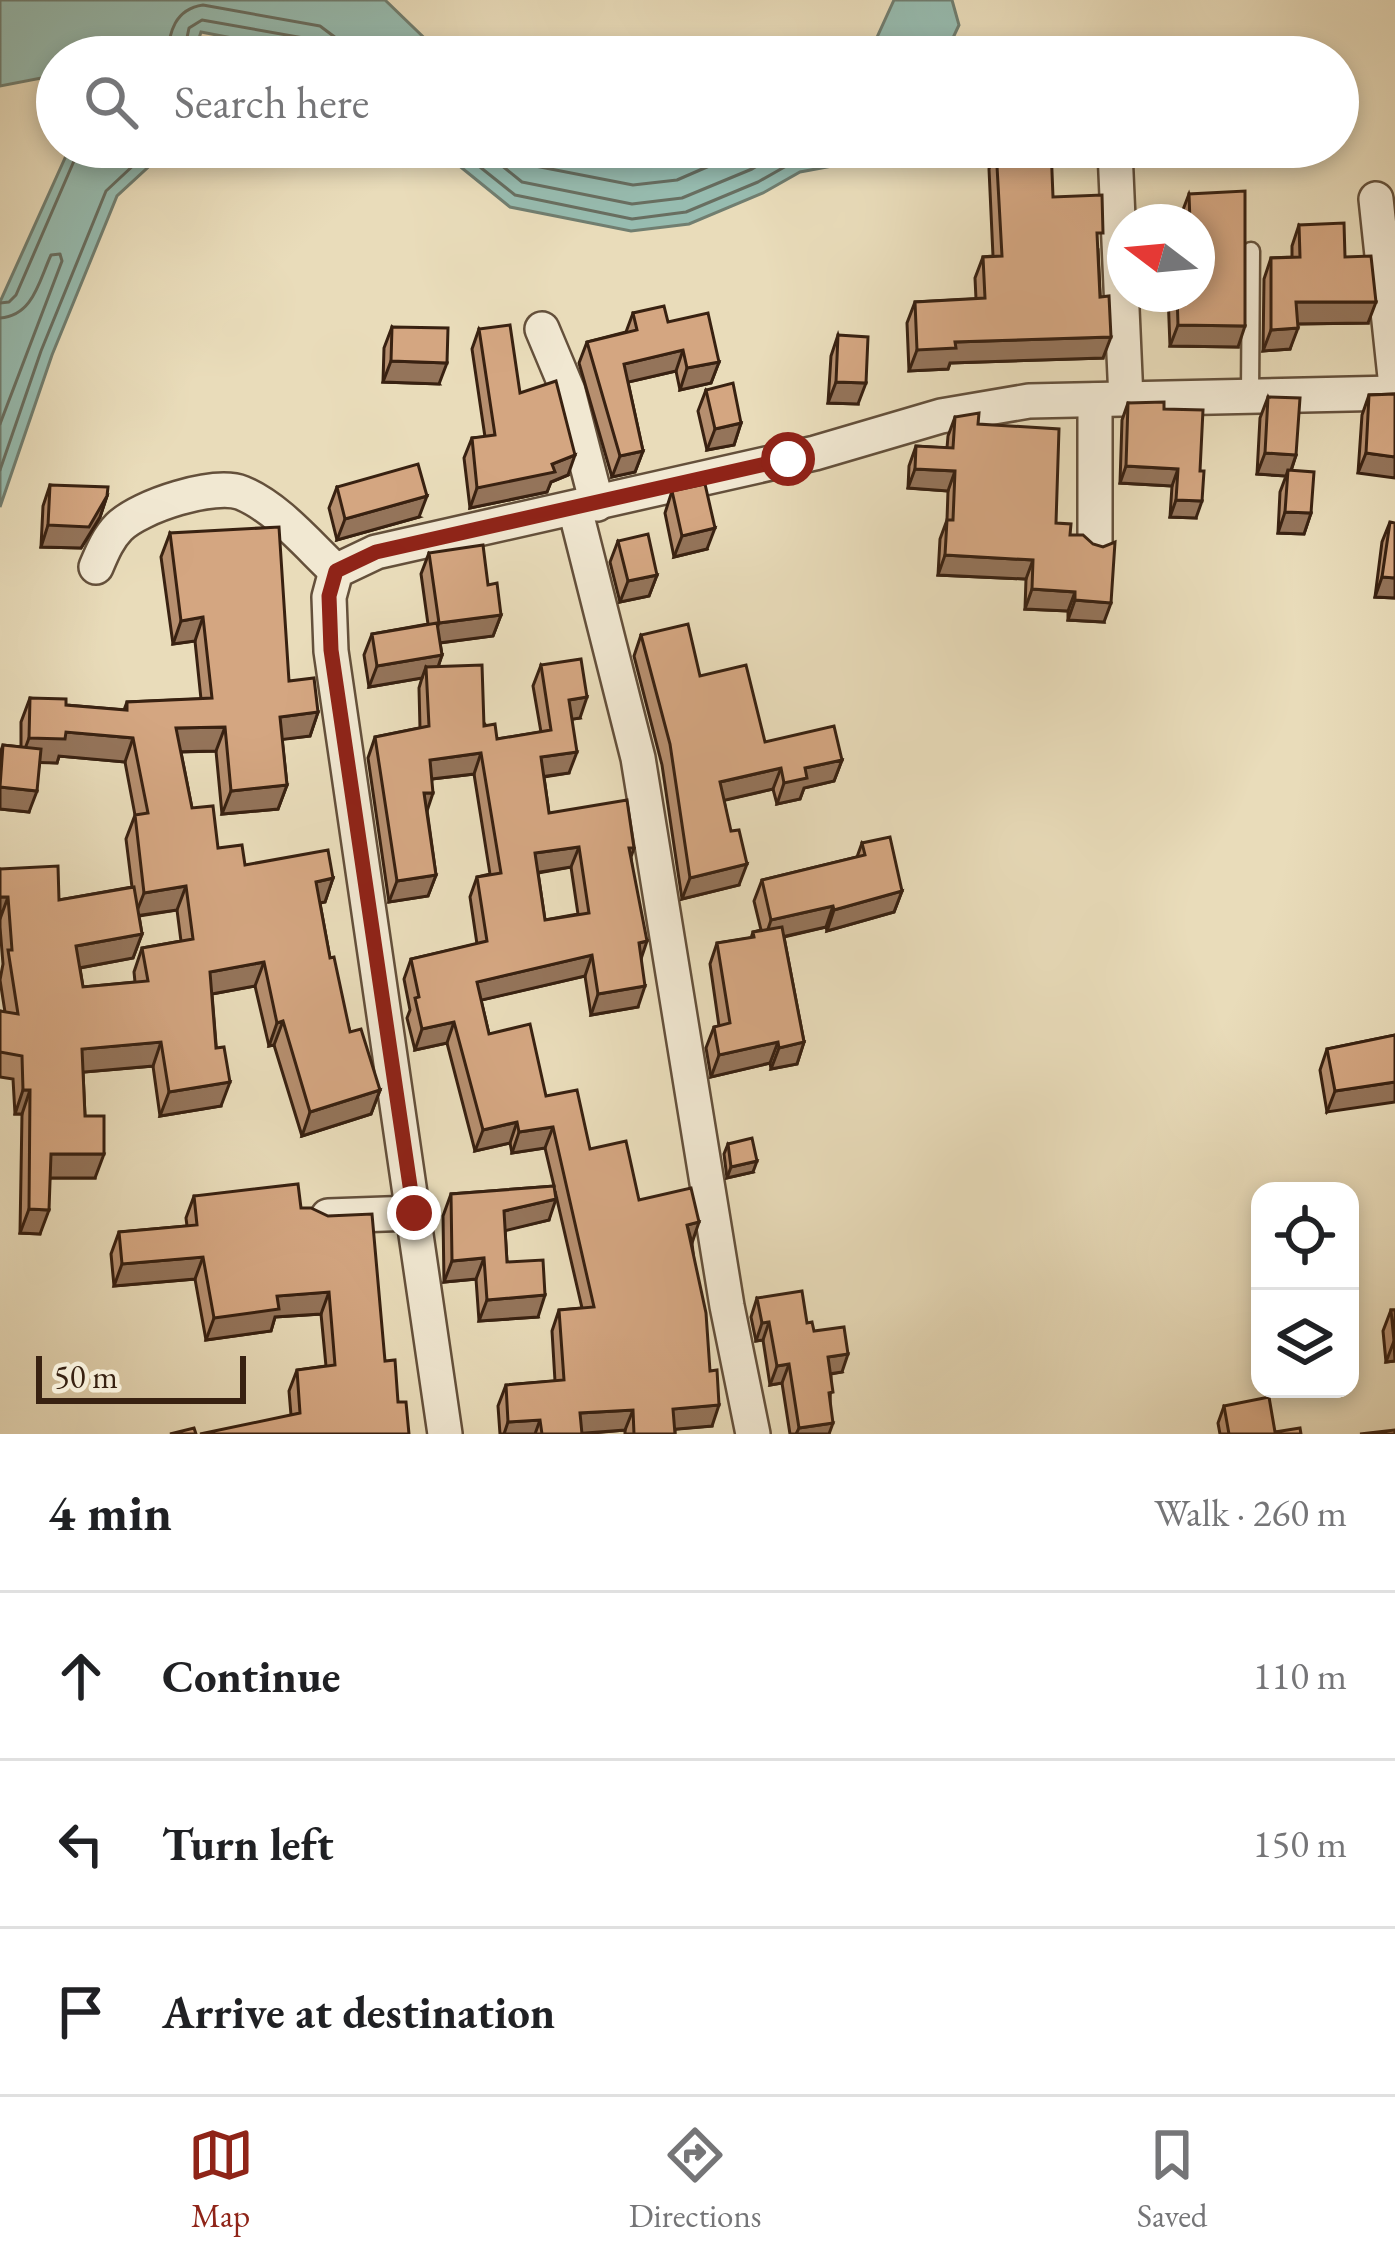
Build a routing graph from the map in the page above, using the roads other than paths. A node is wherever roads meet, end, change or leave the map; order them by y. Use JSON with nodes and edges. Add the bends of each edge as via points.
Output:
{"nodes":[{"id":1,"x":1115,"y":168,"type":"edge"},
{"id":2,"x":1376,"y":199,"type":"dead end"},
{"id":3,"x":1252,"y":251,"type":"dead end"},
{"id":4,"x":542,"y":328,"type":"dead end"},
{"id":5,"x":1395,"y":377,"type":"edge"},
{"id":6,"x":1395,"y":393,"type":"edge"},
{"id":7,"x":1250,"y":396,"type":"junction"},
{"id":8,"x":1110,"y":399,"type":"junction"},
{"id":9,"x":586,"y":506,"type":"junction"},
{"id":10,"x":1095,"y":544,"type":"edge"},
{"id":11,"x":95,"y":567,"type":"dead end"},
{"id":12,"x":336,"y":571,"type":"junction"},
{"id":13,"x":414,"y":1213,"type":"junction"},
{"id":14,"x":320,"y":1217,"type":"edge"},
{"id":15,"x":445,"y":1434,"type":"edge"},
{"id":16,"x":753,"y":1434,"type":"edge"}],
"edges":[{"from":1,"to":8,"type":"street"},
{"from":2,"to":5,"type":"street"},
{"from":3,"to":7,"type":"lane"},
{"from":4,"to":9,"type":"street","via":[[568,391]]},
{"from":6,"to":7,"type":"street"},
{"from":7,"to":8,"type":"street"},
{"from":8,"to":9,"type":"street","via":[[1029,401],[941,416]]},
{"from":8,"to":10,"type":"street"},
{"from":9,"to":12,"type":"street","via":[[376,552]]},
{"from":9,"to":16,"type":"street","via":[[638,758]]},
{"from":11,"to":12,"type":"street","via":[[136,514],[226,490],[280,519]]},
{"from":12,"to":13,"type":"street","via":[[331,650]]},
{"from":13,"to":14,"type":"street"},
{"from":13,"to":15,"type":"street"}]}
